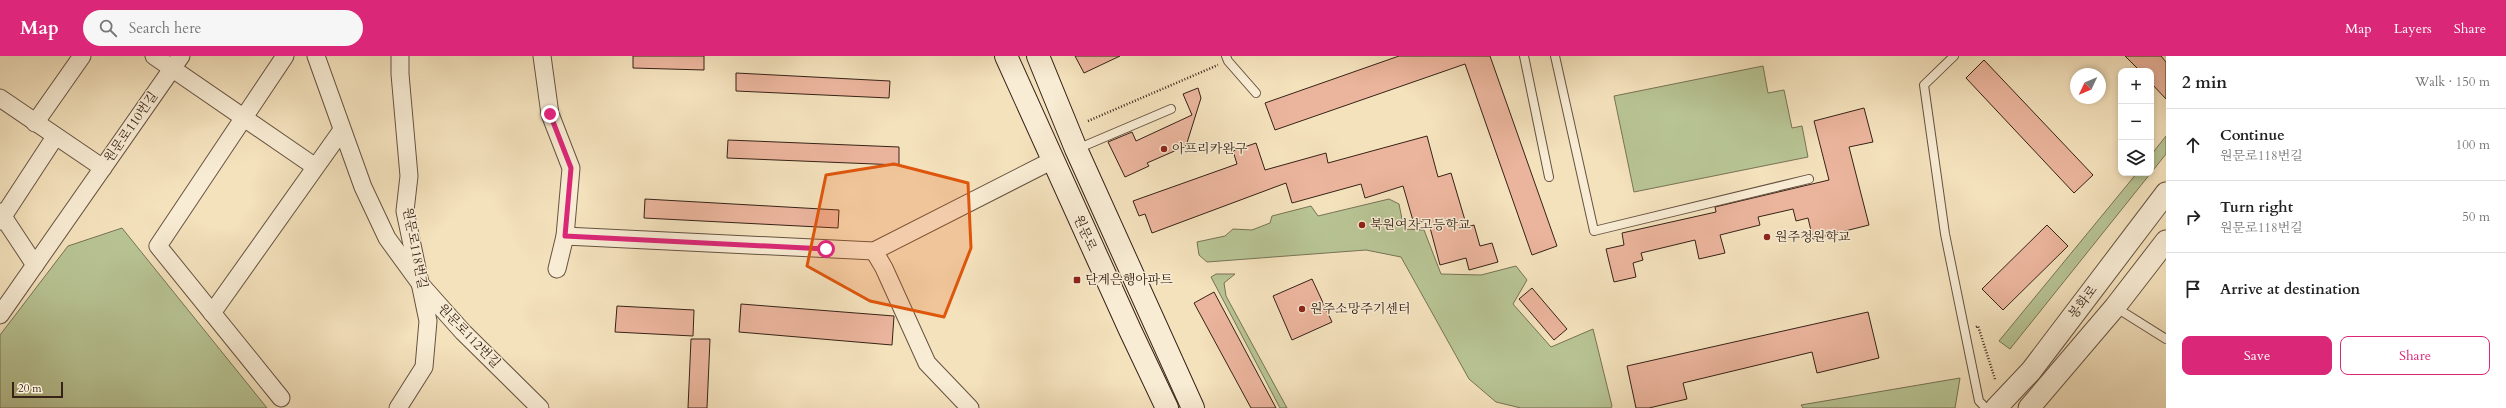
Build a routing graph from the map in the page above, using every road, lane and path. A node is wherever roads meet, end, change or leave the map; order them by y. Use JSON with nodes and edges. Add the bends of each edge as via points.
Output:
{"nodes":[{"id":1,"x":82,"y":56,"type":"edge"},
{"id":2,"x":154,"y":56,"type":"edge"},
{"id":3,"x":285,"y":56,"type":"edge"},
{"id":4,"x":316,"y":56,"type":"edge"},
{"id":5,"x":400,"y":56,"type":"edge"},
{"id":6,"x":542,"y":56,"type":"edge"},
{"id":7,"x":1006,"y":56,"type":"edge"},
{"id":8,"x":1038,"y":56,"type":"edge"},
{"id":9,"x":1226,"y":56,"type":"edge"},
{"id":10,"x":1524,"y":56,"type":"edge"},
{"id":11,"x":1555,"y":56,"type":"edge"},
{"id":12,"x":1954,"y":56,"type":"edge"},
{"id":13,"x":177,"y":63,"type":"edge"},
{"id":14,"x":1218,"y":64,"type":"dead end"},
{"id":15,"x":1256,"y":93,"type":"dead end"},
{"id":16,"x":0,"y":98,"type":"edge"},
{"id":17,"x":1171,"y":109,"type":"dead end"},
{"id":18,"x":245,"y":119,"type":"junction"},
{"id":19,"x":1088,"y":121,"type":"dead end"},
{"id":20,"x":35,"y":123,"type":"junction"},
{"id":21,"x":342,"y":130,"type":"junction"},
{"id":22,"x":55,"y":137,"type":"junction"},
{"id":23,"x":1076,"y":149,"type":"junction"},
{"id":24,"x":1053,"y":160,"type":"junction"},
{"id":25,"x":314,"y":166,"type":"junction"},
{"id":26,"x":103,"y":168,"type":"junction"},
{"id":27,"x":1549,"y":177,"type":"dead end"},
{"id":28,"x":1809,"y":179,"type":"dead end"},
{"id":29,"x":2166,"y":193,"type":"edge"},
{"id":30,"x":1,"y":217,"type":"edge"},
{"id":31,"x":565,"y":236,"type":"junction"},
{"id":32,"x":2166,"y":241,"type":"edge"},
{"id":33,"x":874,"y":251,"type":"junction"},
{"id":34,"x":35,"y":265,"type":"junction"},
{"id":35,"x":557,"y":269,"type":"dead end"},
{"id":36,"x":422,"y":286,"type":"junction"},
{"id":37,"x":2115,"y":307,"type":"junction"},
{"id":38,"x":212,"y":313,"type":"junction"},
{"id":39,"x":0,"y":315,"type":"edge"},
{"id":40,"x":1965,"y":329,"type":"junction"},
{"id":41,"x":2166,"y":339,"type":"edge"},
{"id":42,"x":1995,"y":379,"type":"dead end"},
{"id":43,"x":281,"y":398,"type":"dead end"},
{"id":44,"x":398,"y":408,"type":"edge"},
{"id":45,"x":540,"y":408,"type":"edge"},
{"id":46,"x":970,"y":408,"type":"edge"},
{"id":47,"x":1167,"y":408,"type":"edge"},
{"id":48,"x":1193,"y":408,"type":"edge"},
{"id":49,"x":1986,"y":408,"type":"edge"},
{"id":50,"x":1996,"y":408,"type":"edge"},
{"id":51,"x":2029,"y":408,"type":"edge"}],
"edges":[{"from":1,"to":20,"type":"street"},
{"from":2,"to":13,"type":"street"},
{"from":3,"to":18,"type":"street"},
{"from":4,"to":21,"type":"street","name":"원문로112번길"},
{"from":5,"to":36,"type":"street","name":"원문로118번길","via":[[409,176],[405,211]]},
{"from":6,"to":31,"type":"street","via":[[550,114],[571,168]]},
{"from":7,"to":24,"type":"main road","name":"원문로"},
{"from":8,"to":23,"type":"main road","name":"원문로"},
{"from":9,"to":15,"type":"lane"},
{"from":10,"to":27,"type":"lane"},
{"from":11,"to":28,"type":"lane","via":[[1594,231]]},
{"from":12,"to":40,"type":"lane","via":[[1924,85],[1945,234]]},
{"from":13,"to":18,"type":"street"},
{"from":13,"to":26,"type":"street","name":"원문로110번길"},
{"from":14,"to":19,"type":"path"},
{"from":16,"to":20,"type":"street","name":"원문로110번길"},
{"from":17,"to":23,"type":"lane"},
{"from":18,"to":25,"type":"street"},
{"from":18,"to":38,"type":"street","via":[[158,246]]},
{"from":20,"to":22,"type":"street","name":"원문로110번길"},
{"from":21,"to":25,"type":"street"},
{"from":21,"to":36,"type":"street","name":"원문로112번길","via":[[363,187],[387,238]]},
{"from":22,"to":26,"type":"street","name":"원문로110번길"},
{"from":22,"to":30,"type":"street"},
{"from":23,"to":24,"type":"main road"},
{"from":23,"to":48,"type":"main road","name":"원문로"},
{"from":24,"to":33,"type":"street"},
{"from":24,"to":47,"type":"main road","name":"원문로"},
{"from":25,"to":38,"type":"street"},
{"from":26,"to":34,"type":"street"},
{"from":29,"to":50,"type":"street","name":"봉화로","via":[[2031,371]]},
{"from":30,"to":34,"type":"street"},
{"from":31,"to":33,"type":"street"},
{"from":31,"to":35,"type":"street"},
{"from":32,"to":37,"type":"street","name":"봉화로"},
{"from":33,"to":46,"type":"street","via":[[928,363]]},
{"from":34,"to":39,"type":"street"},
{"from":36,"to":44,"type":"street","name":"원문로118번길","via":[[428,321],[424,366]]},
{"from":36,"to":45,"type":"street","name":"원문로112번길","via":[[463,332]]},
{"from":37,"to":41,"type":"lane"},
{"from":37,"to":51,"type":"street","name":"봉화로"},
{"from":38,"to":43,"type":"street"},
{"from":40,"to":42,"type":"path","via":[[1978,326]]},
{"from":40,"to":49,"type":"lane","via":[[1979,401]]}]}
